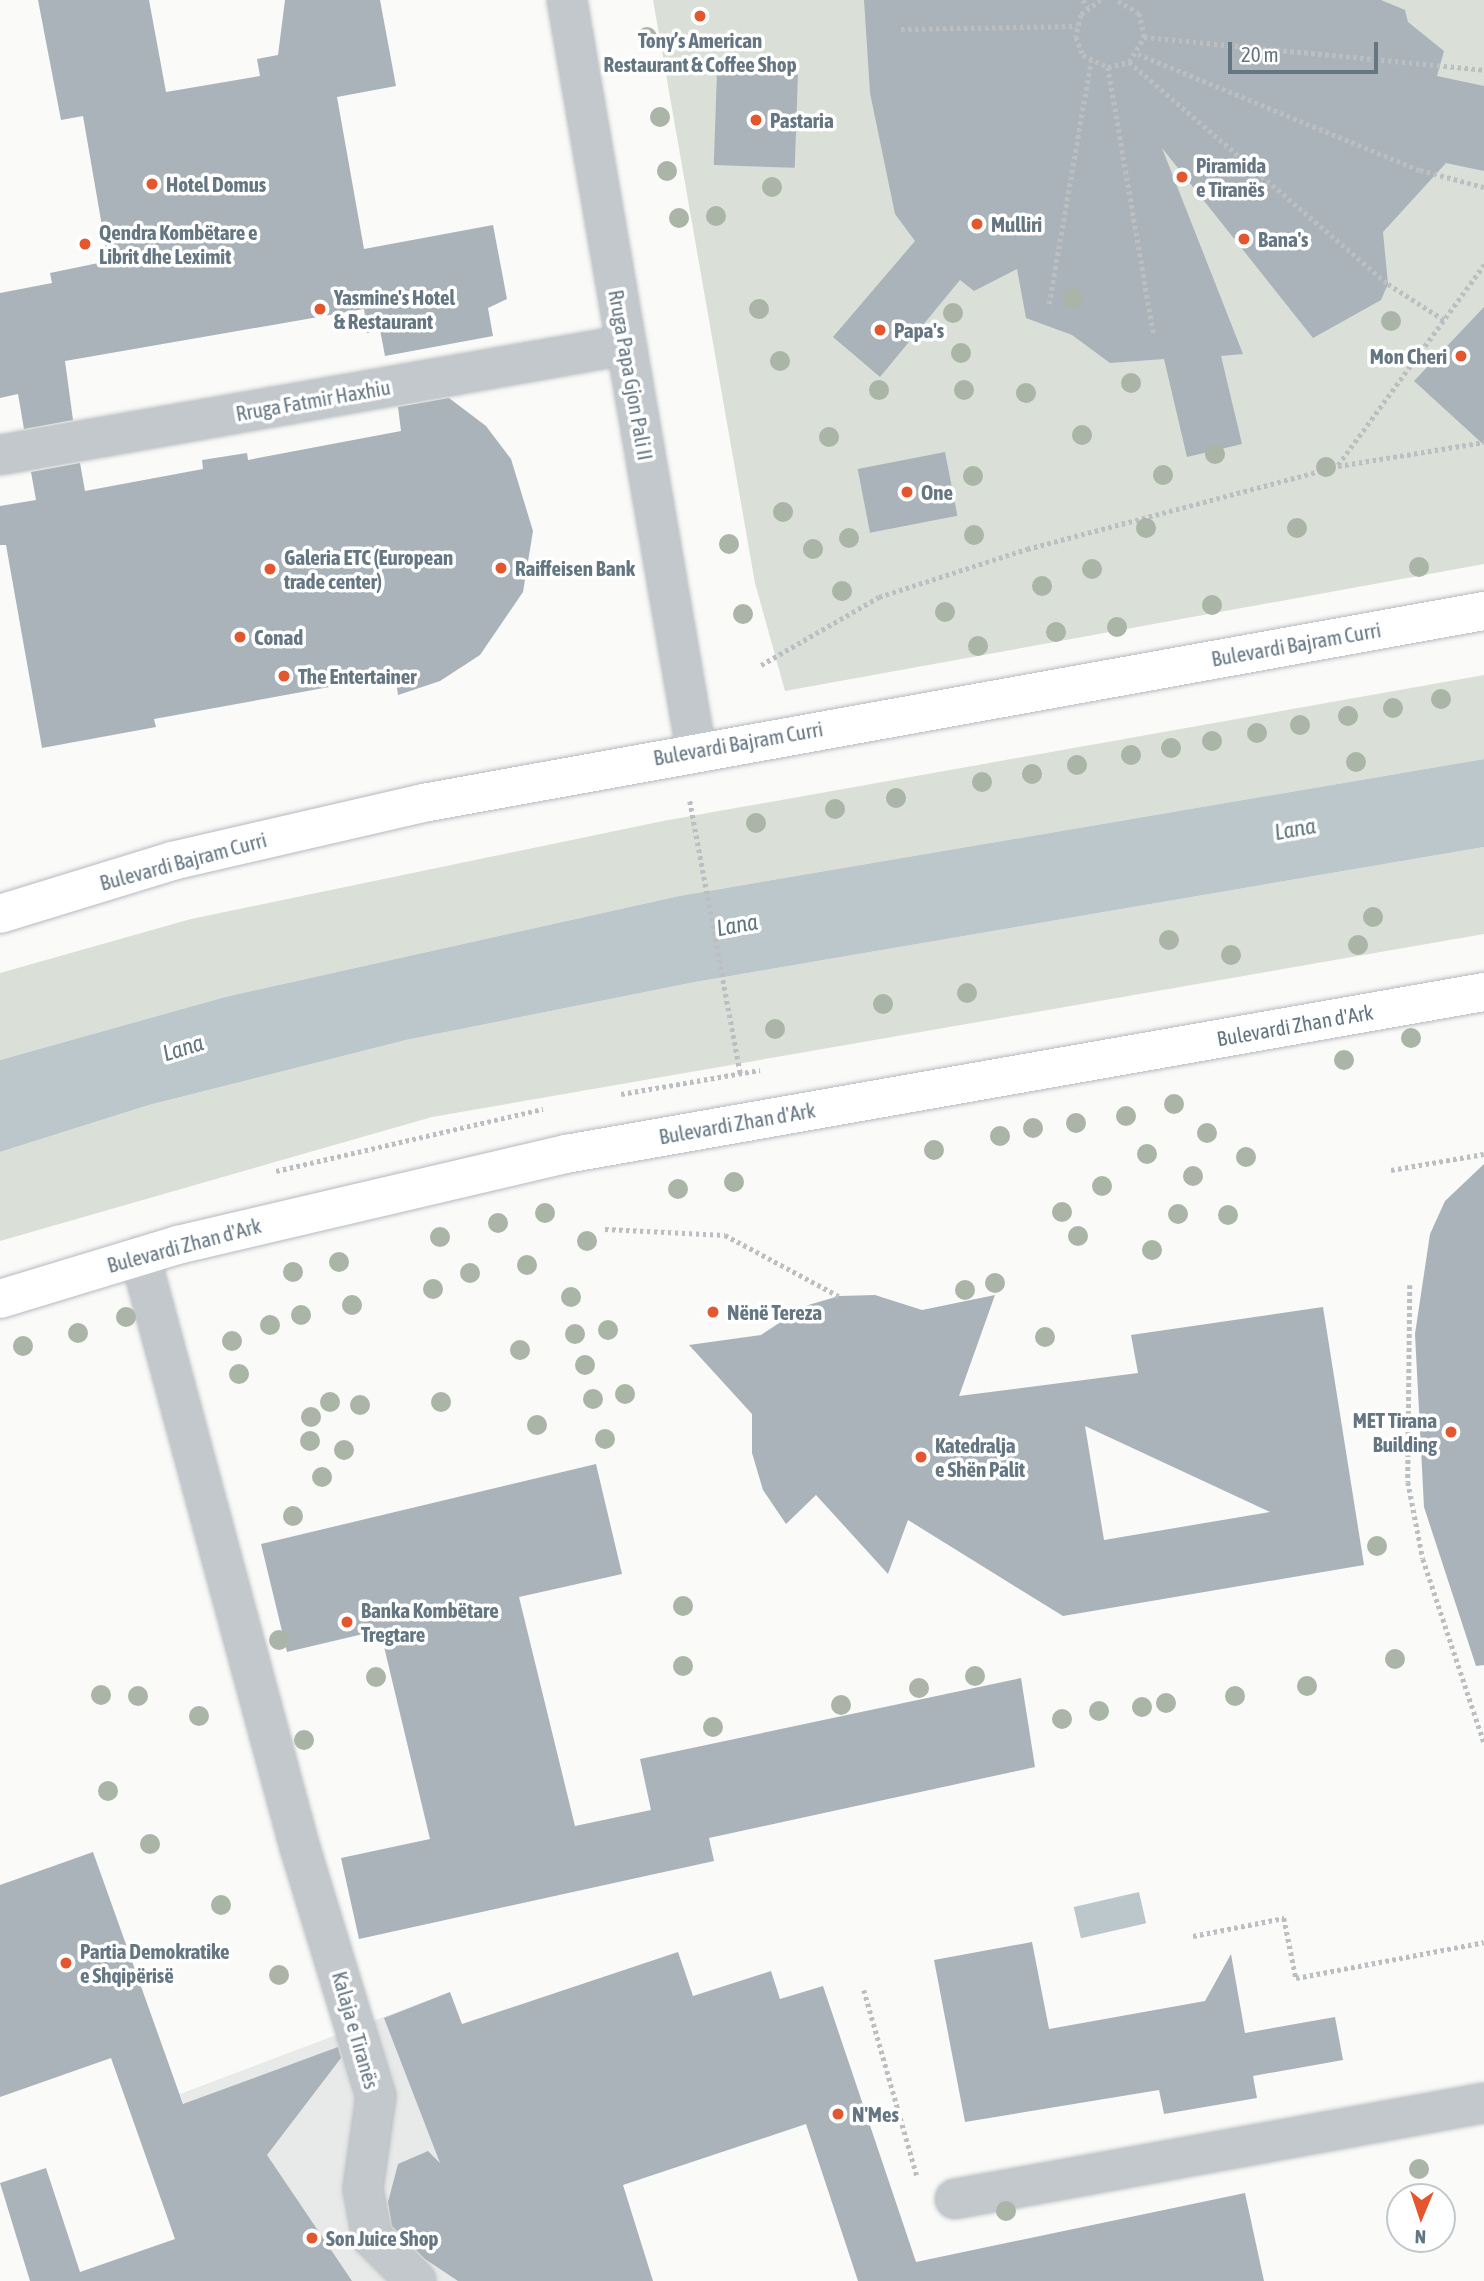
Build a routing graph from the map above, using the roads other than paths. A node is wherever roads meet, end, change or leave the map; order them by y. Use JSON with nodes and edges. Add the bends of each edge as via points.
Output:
{"nodes":[{"id":1,"x":568,"y":0,"type":"edge"},
{"id":2,"x":626,"y":345,"type":"junction"},
{"id":3,"x":0,"y":455,"type":"edge"},
{"id":4,"x":1484,"y":611,"type":"edge"},
{"id":5,"x":696,"y":750,"type":"junction"},
{"id":6,"x":0,"y":914,"type":"edge"},
{"id":7,"x":1484,"y":992,"type":"edge"},
{"id":8,"x":140,"y":1256,"type":"junction"},
{"id":9,"x":0,"y":1299,"type":"edge"},
{"id":10,"x":1484,"y":2103,"type":"edge"},
{"id":11,"x":955,"y":2199,"type":"road end"},
{"id":12,"x":416,"y":2281,"type":"edge"}],
"edges":[{"from":1,"to":2,"type":"street","name":"Rruga Papa Gjon Pali II"},
{"from":2,"to":3,"type":"street","name":"Rruga Fatmir Haxhiu"},
{"from":2,"to":5,"type":"street","name":"Rruga Papa Gjon Pali II"},
{"from":4,"to":5,"type":"main road","name":"Bulevardi Bajram Curri"},
{"from":5,"to":6,"type":"main road","name":"Bulevardi Bajram Curri","via":[[423,803],[184,858]]},
{"from":7,"to":8,"type":"main road","name":"Bulevardi Zhan d'Ark","via":[[566,1154],[395,1190]]},
{"from":8,"to":9,"type":"main road","name":"Bulevardi Zhan d'Ark"},
{"from":8,"to":12,"type":"street","name":"Kalaja e Tiranës","via":[[300,1849],[376,2096],[363,2189],[372,2237]]},
{"from":10,"to":11,"type":"street"}]}
